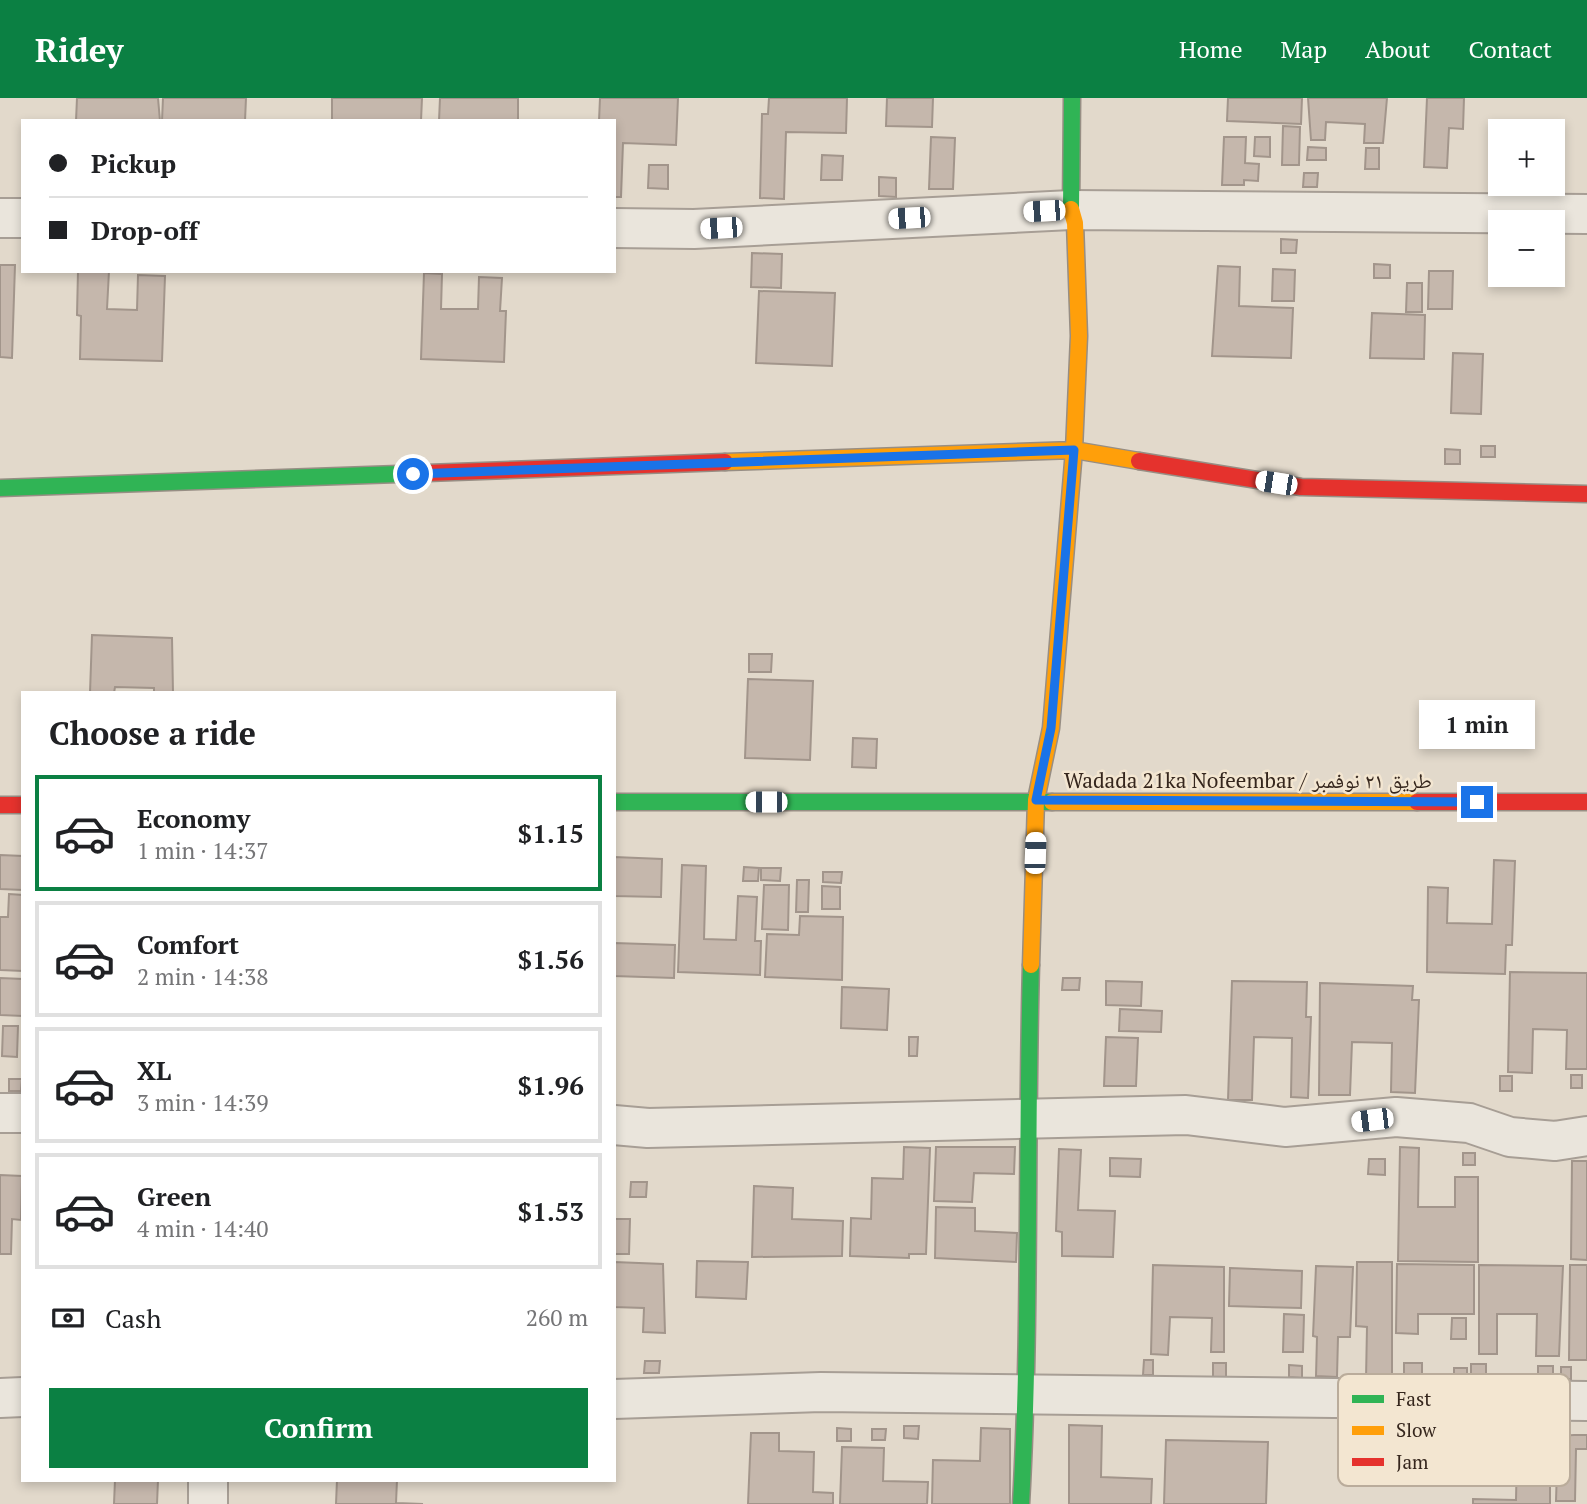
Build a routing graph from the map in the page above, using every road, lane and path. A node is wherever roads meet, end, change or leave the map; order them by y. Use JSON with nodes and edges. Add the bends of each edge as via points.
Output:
{"nodes":[{"id":1,"x":1072,"y":98,"type":"edge"},
{"id":2,"x":1070,"y":210,"type":"junction"},
{"id":3,"x":1587,"y":214,"type":"edge"},
{"id":4,"x":0,"y":218,"type":"edge"},
{"id":5,"x":21,"y":218,"type":"edge"},
{"id":6,"x":616,"y":228,"type":"edge"},
{"id":7,"x":1074,"y":450,"type":"junction"},
{"id":8,"x":0,"y":488,"type":"edge"},
{"id":9,"x":1587,"y":494,"type":"edge"},
{"id":10,"x":1036,"y":800,"type":"junction"},
{"id":11,"x":616,"y":802,"type":"edge"},
{"id":12,"x":1587,"y":802,"type":"edge"},
{"id":13,"x":0,"y":805,"type":"edge"},
{"id":14,"x":21,"y":805,"type":"edge"},
{"id":15,"x":0,"y":1113,"type":"edge"},
{"id":16,"x":21,"y":1113,"type":"edge"},
{"id":17,"x":1027,"y":1117,"type":"junction"},
{"id":18,"x":616,"y":1125,"type":"edge"},
{"id":19,"x":1587,"y":1136,"type":"edge"},
{"id":20,"x":1027,"y":1394,"type":"junction"},
{"id":21,"x":21,"y":1397,"type":"edge"},
{"id":22,"x":0,"y":1398,"type":"edge"},
{"id":23,"x":1338,"y":1398,"type":"edge"},
{"id":24,"x":616,"y":1399,"type":"edge"},
{"id":25,"x":208,"y":1482,"type":"edge"},
{"id":26,"x":208,"y":1504,"type":"edge"},
{"id":27,"x":1021,"y":1504,"type":"edge"}],
"edges":[{"from":1,"to":2,"type":"street"},
{"from":2,"to":3,"type":"street"},
{"from":2,"to":6,"type":"street","via":[[694,229]]},
{"from":2,"to":7,"type":"street","via":[[1075,223],[1079,337]]},
{"from":4,"to":5,"type":"street"},
{"from":7,"to":8,"type":"street"},
{"from":7,"to":9,"type":"street","via":[[1301,487]]},
{"from":7,"to":10,"type":"street","via":[[1053,716]]},
{"from":10,"to":11,"type":"street","name":"Wadada 21ka Nofeembar / طريق ٢١ نوفمبر"},
{"from":10,"to":12,"type":"street","name":"Wadada 21ka Nofeembar / طريق ٢١ نوفمبر"},
{"from":10,"to":17,"type":"street"},
{"from":13,"to":14,"type":"street"},
{"from":15,"to":16,"type":"street"},
{"from":17,"to":18,"type":"street"},
{"from":17,"to":19,"type":"street","via":[[1186,1115],[1284,1127],[1396,1117],[1469,1123],[1510,1137],[1555,1141]]},
{"from":17,"to":20,"type":"street"},
{"from":20,"to":23,"type":"street"},
{"from":20,"to":24,"type":"street","via":[[821,1392]]},
{"from":20,"to":27,"type":"street"},
{"from":21,"to":22,"type":"street"},
{"from":25,"to":26,"type":"street"}]}
